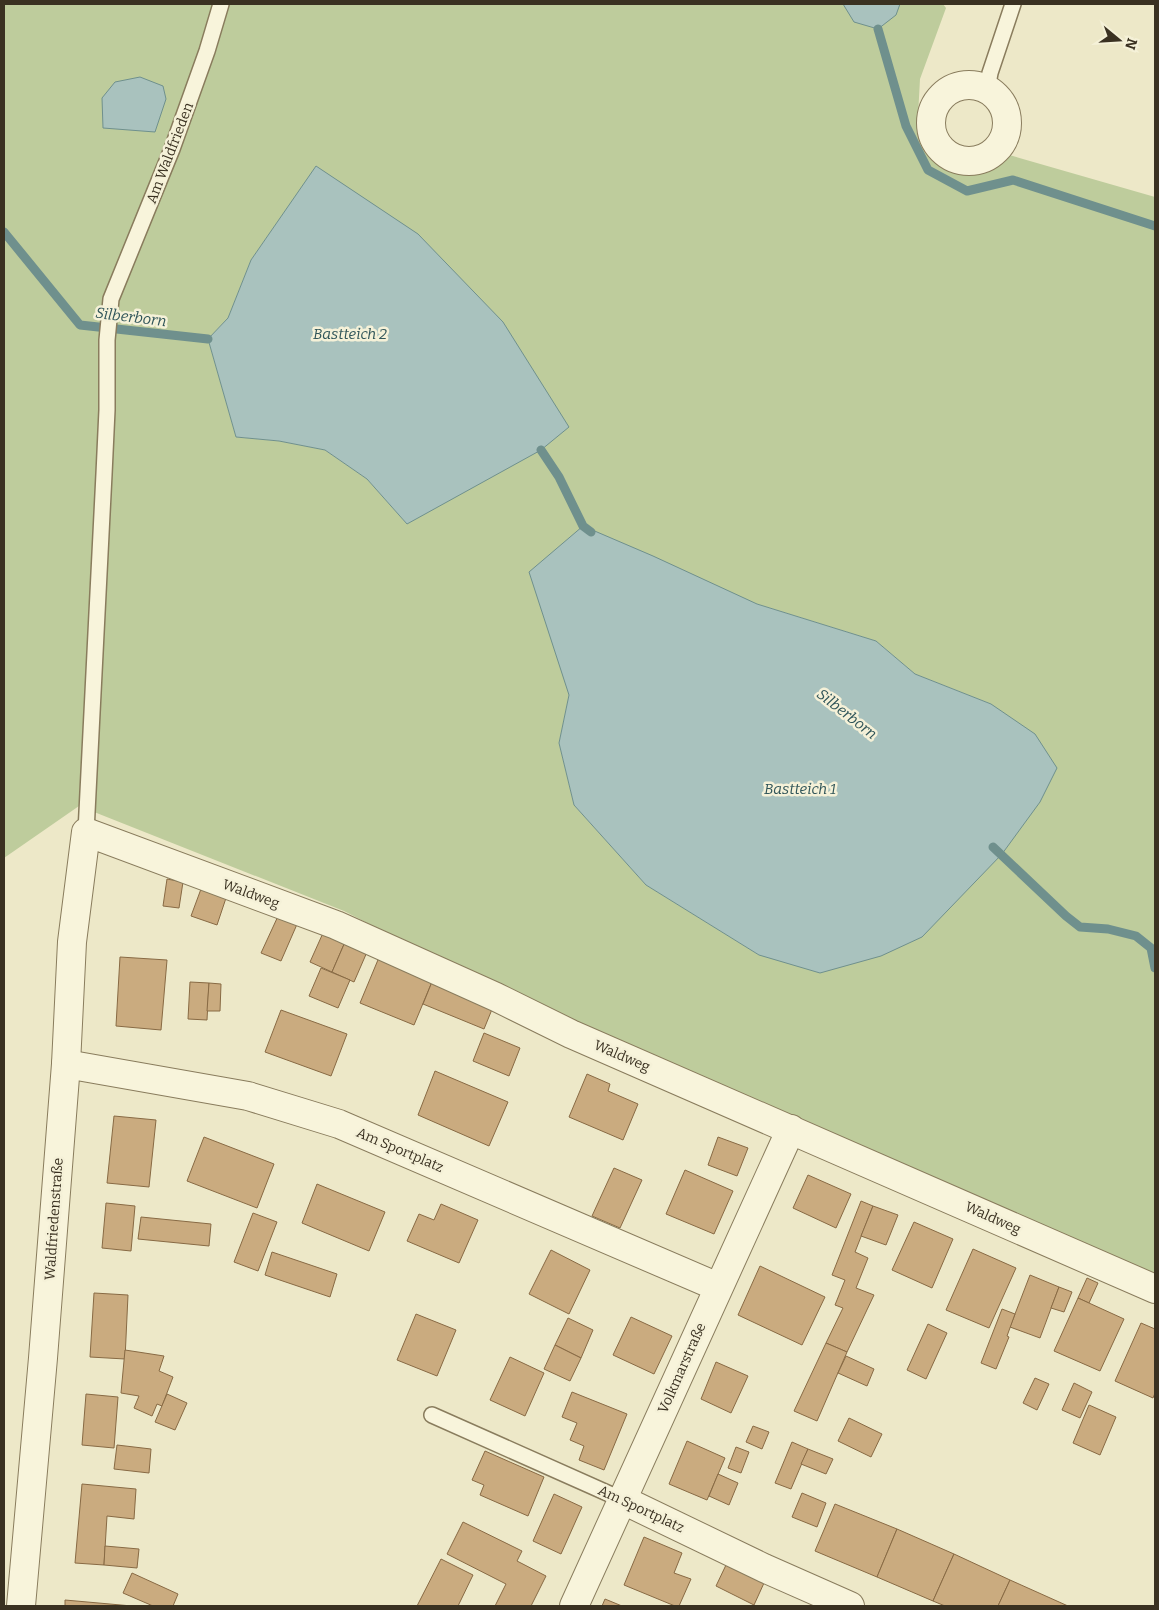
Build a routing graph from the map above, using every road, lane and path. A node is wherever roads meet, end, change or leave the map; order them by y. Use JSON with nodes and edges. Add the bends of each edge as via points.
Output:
{"nodes":[{"id":1,"x":221,"y":4,"type":"edge"},
{"id":2,"x":1013,"y":4,"type":"edge"},
{"id":3,"x":987,"y":89,"type":"dead end"},
{"id":4,"x":86,"y":832,"type":"junction"},
{"id":5,"x":66,"y":1064,"type":"junction"},
{"id":6,"x":791,"y":1129,"type":"junction"},
{"id":7,"x":718,"y":1287,"type":"junction"},
{"id":8,"x":1155,"y":1288,"type":"edge"},
{"id":9,"x":432,"y":1415,"type":"dead end"},
{"id":10,"x":623,"y":1500,"type":"junction"},
{"id":11,"x":21,"y":1606,"type":"edge"},
{"id":12,"x":574,"y":1606,"type":"edge"},
{"id":13,"x":850,"y":1606,"type":"edge"}],
"edges":[{"from":1,"to":4,"type":"lane","name":"Am Waldfrieden","via":[[172,149],[110,306]]},
{"from":2,"to":3,"type":"lane"},
{"from":4,"to":5,"type":"street","name":"Waldfriedenstraße","via":[[72,942]]},
{"from":4,"to":6,"type":"street","name":"Waldweg","via":[[336,925],[572,1034]]},
{"from":5,"to":7,"type":"street","name":"Am Sportplatz","via":[[248,1096],[339,1124]]},
{"from":5,"to":11,"type":"street","name":"Waldfriedenstraße"},
{"from":6,"to":7,"type":"street","name":"Volkmarstraße"},
{"from":6,"to":8,"type":"street","name":"Waldweg"},
{"from":7,"to":10,"type":"street","name":"Volkmarstraße"},
{"from":9,"to":10,"type":"lane","name":"Am Sportplatz"},
{"from":10,"to":12,"type":"street","name":"Volkmarstraße"},
{"from":10,"to":13,"type":"street","name":"Am Sportplatz"}]}
